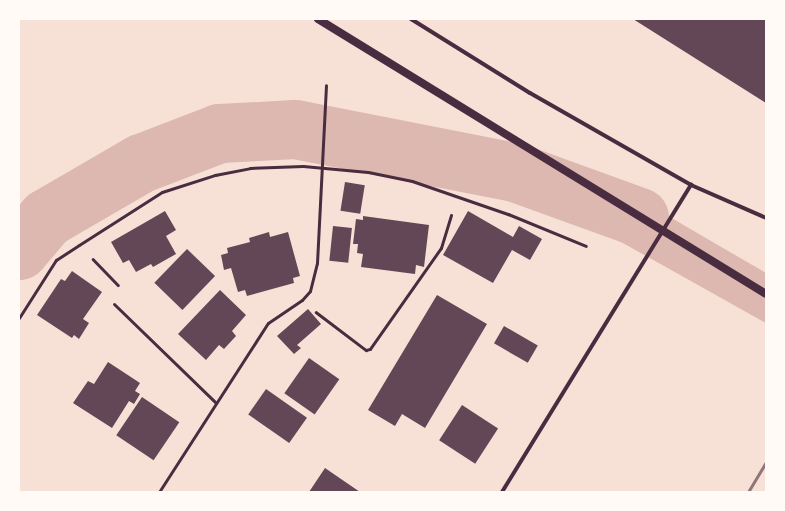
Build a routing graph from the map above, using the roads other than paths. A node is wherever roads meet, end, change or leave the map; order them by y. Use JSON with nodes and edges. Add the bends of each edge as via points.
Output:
{"nodes":[{"id":1,"x":318,"y":19,"type":"edge"},
{"id":2,"x":411,"y":19,"type":"edge"},
{"id":3,"x":326,"y":85,"type":"dead end"},
{"id":4,"x":322,"y":168,"type":"junction"},
{"id":5,"x":691,"y":185,"type":"junction"},
{"id":6,"x":766,"y":218,"type":"edge"},
{"id":7,"x":586,"y":246,"type":"dead end"},
{"id":8,"x":766,"y":294,"type":"edge"},
{"id":9,"x":114,"y":304,"type":"road end"},
{"id":10,"x":19,"y":318,"type":"edge"},
{"id":11,"x":216,"y":403,"type":"junction"},
{"id":12,"x":160,"y":492,"type":"edge"},
{"id":13,"x":502,"y":492,"type":"edge"}],
"edges":[{"from":1,"to":8,"type":"main road"},
{"from":2,"to":5,"type":"street","via":[[530,93]]},
{"from":3,"to":4,"type":"lane"},
{"from":4,"to":7,"type":"lane","via":[[368,172],[412,181],[508,214]]},
{"from":4,"to":10,"type":"lane","via":[[250,168],[215,175],[162,192],[56,260]]},
{"from":4,"to":11,"type":"lane","via":[[317,263],[310,291],[302,300],[268,323]]},
{"from":5,"to":6,"type":"street"},
{"from":5,"to":13,"type":"street"},
{"from":9,"to":11,"type":"lane"},
{"from":11,"to":12,"type":"lane"}]}
